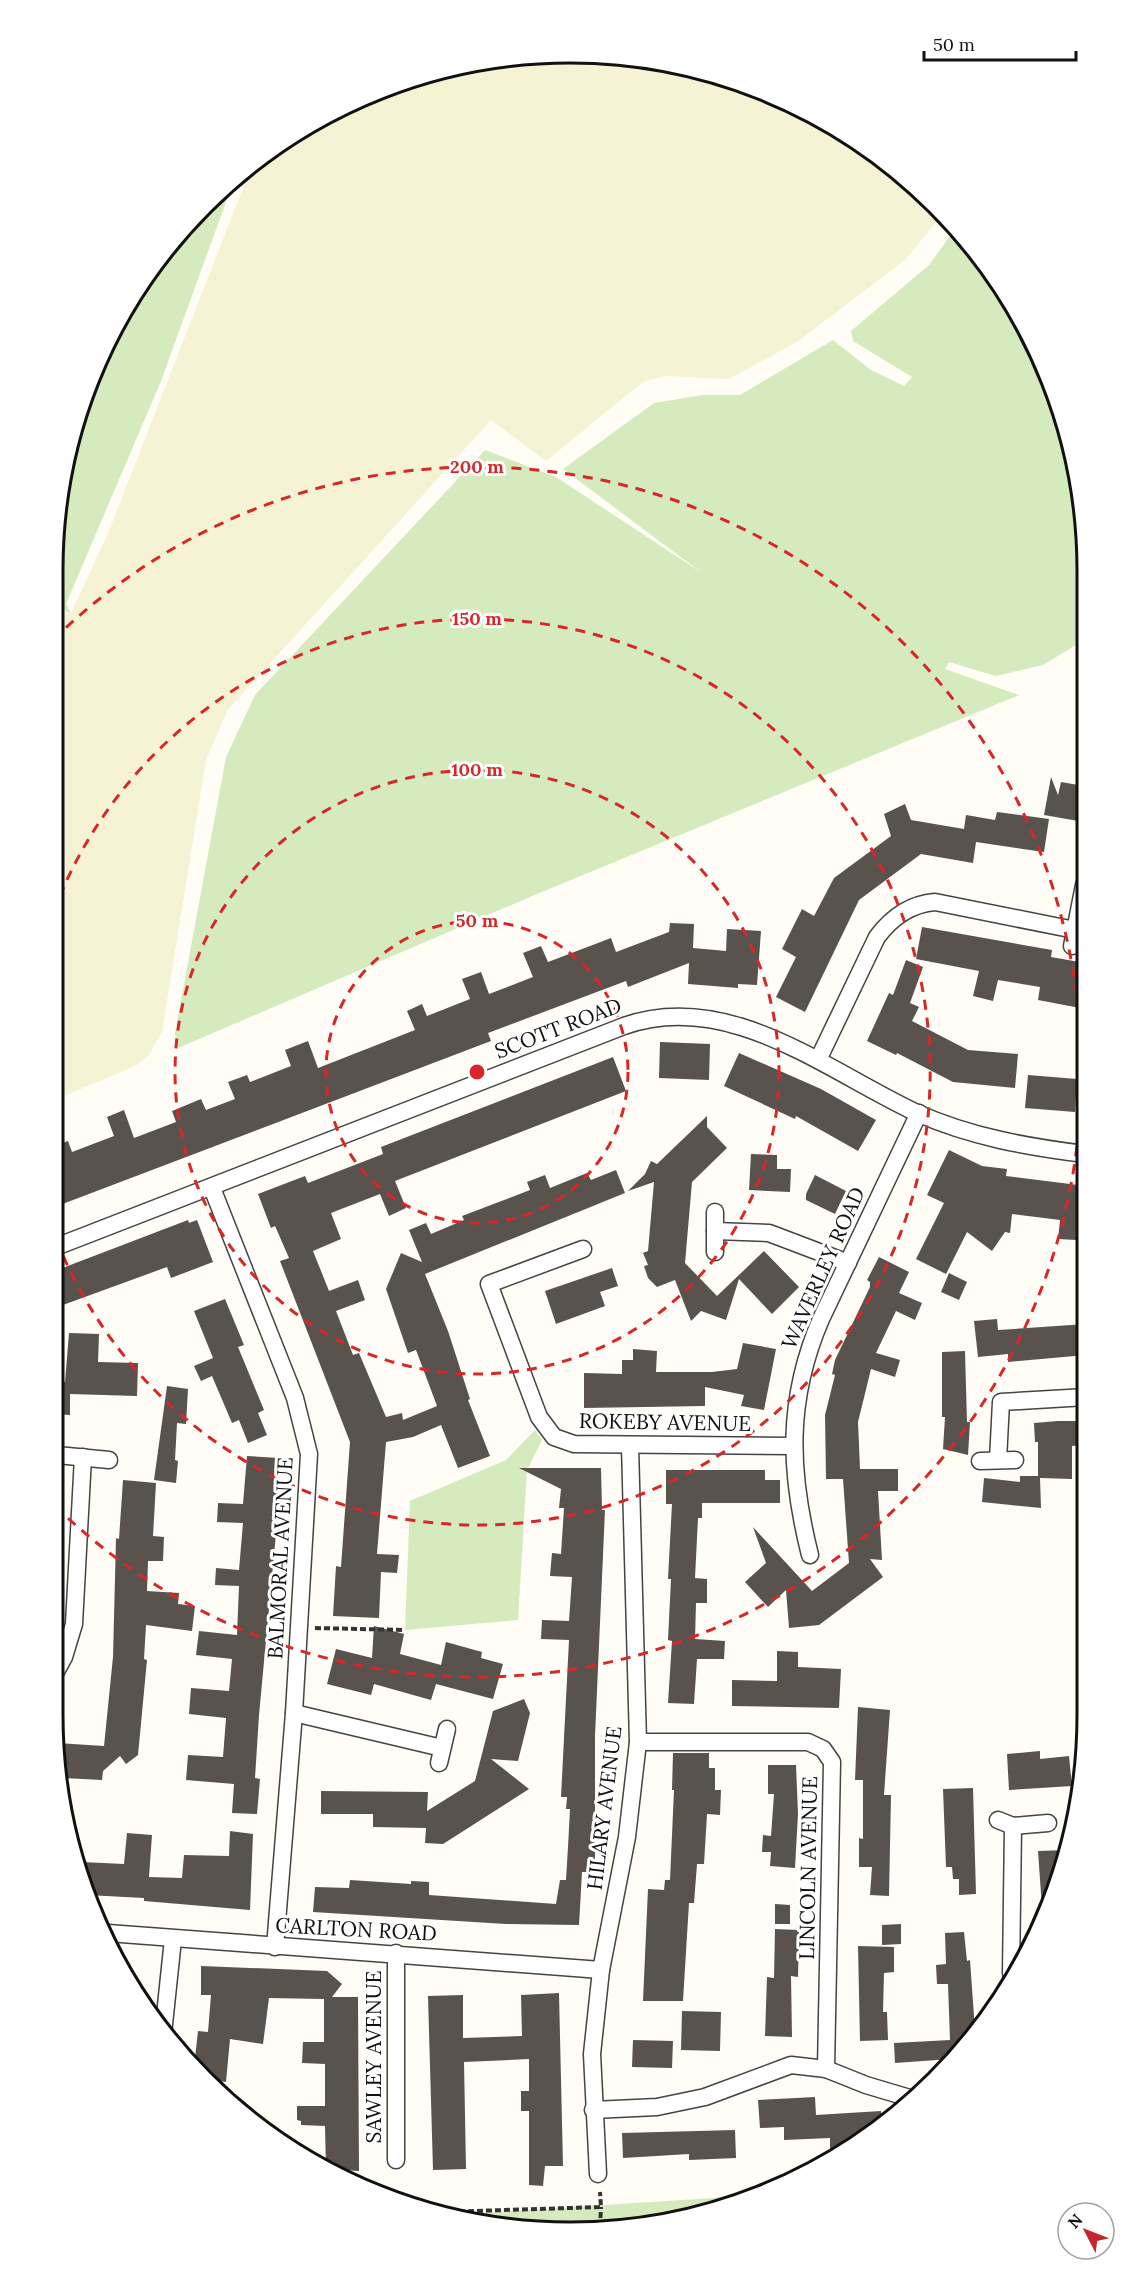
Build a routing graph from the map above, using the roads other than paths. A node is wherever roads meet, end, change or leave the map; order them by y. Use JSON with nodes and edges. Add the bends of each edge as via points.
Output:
{"nodes":[{"id":1,"x":1077,"y":919,"type":"edge"},
{"id":2,"x":818,"y":1060,"type":"junction"},
{"id":3,"x":919,"y":1113,"type":"junction"},
{"id":4,"x":1077,"y":1153,"type":"edge"},
{"id":5,"x":212,"y":1188,"type":"junction"},
{"id":6,"x":716,"y":1212,"type":"dead end"},
{"id":7,"x":715,"y":1231,"type":"junction"},
{"id":8,"x":63,"y":1244,"type":"edge"},
{"id":9,"x":583,"y":1249,"type":"dead end"},
{"id":10,"x":715,"y":1252,"type":"dead end"},
{"id":11,"x":848,"y":1263,"type":"junction"},
{"id":12,"x":1077,"y":1398,"type":"edge"},
{"id":13,"x":630,"y":1446,"type":"junction"},
{"id":14,"x":793,"y":1446,"type":"junction"},
{"id":15,"x":63,"y":1455,"type":"edge"},
{"id":16,"x":83,"y":1457,"type":"junction"},
{"id":17,"x":110,"y":1460,"type":"dead end"},
{"id":18,"x":998,"y":1460,"type":"junction"},
{"id":19,"x":1015,"y":1460,"type":"dead end"},
{"id":20,"x":980,"y":1461,"type":"dead end"},
{"id":21,"x":811,"y":1555,"type":"dead end"},
{"id":22,"x":63,"y":1659,"type":"edge"},
{"id":23,"x":294,"y":1713,"type":"junction"},
{"id":24,"x":447,"y":1729,"type":"dead end"},
{"id":25,"x":638,"y":1742,"type":"junction"},
{"id":26,"x":1048,"y":1823,"type":"dead end"},
{"id":27,"x":113,"y":1933,"type":"edge"},
{"id":28,"x":173,"y":1939,"type":"junction"},
{"id":29,"x":275,"y":1947,"type":"junction"},
{"id":30,"x":396,"y":1953,"type":"junction"},
{"id":31,"x":1011,"y":1965,"type":"edge"},
{"id":32,"x":601,"y":1970,"type":"junction"},
{"id":33,"x":165,"y":2019,"type":"edge"},
{"id":34,"x":826,"y":2069,"type":"junction"},
{"id":35,"x":904,"y":2096,"type":"edge"},
{"id":36,"x":592,"y":2110,"type":"junction"},
{"id":37,"x":396,"y":2160,"type":"dead end"},
{"id":38,"x":598,"y":2174,"type":"road end"}],
"edges":[{"from":1,"to":2,"type":"street","via":[[1073,938],[935,903],[906,910],[877,938]]},
{"from":2,"to":3,"type":"street","name":"SCOTT ROAD"},
{"from":2,"to":5,"type":"street","name":"SCOTT ROAD","via":[[771,1037],[712,1020],[682,1017],[640,1021]]},
{"from":3,"to":4,"type":"street","name":"SCOTT ROAD","via":[[1020,1146]]},
{"from":3,"to":11,"type":"street","name":"WAVERLEY ROAD"},
{"from":5,"to":8,"type":"street","name":"SCOTT ROAD"},
{"from":5,"to":23,"type":"street","name":"BALMORAL AVENUE","via":[[295,1398],[309,1454]]},
{"from":6,"to":7,"type":"street"},
{"from":7,"to":10,"type":"street"},
{"from":7,"to":11,"type":"street","via":[[769,1233]]},
{"from":9,"to":13,"type":"street","name":"ROKEBY AVENUE","via":[[489,1284],[547,1430],[563,1442]]},
{"from":11,"to":14,"type":"street","name":"WAVERLEY ROAD","via":[[809,1346],[801,1377]]},
{"from":12,"to":18,"type":"street","via":[[1001,1402]]},
{"from":13,"to":14,"type":"street","name":"ROKEBY AVENUE"},
{"from":13,"to":25,"type":"street","name":"HILARY AVENUE"},
{"from":14,"to":21,"type":"street","name":"WAVERLEY ROAD","via":[[800,1516]]},
{"from":15,"to":16,"type":"street"},
{"from":16,"to":17,"type":"street"},
{"from":16,"to":22,"type":"street","via":[[74,1624]]},
{"from":18,"to":19,"type":"street"},
{"from":18,"to":20,"type":"street"},
{"from":23,"to":24,"type":"street","via":[[440,1755]]},
{"from":23,"to":29,"type":"street","name":"BALMORAL AVENUE"},
{"from":25,"to":32,"type":"street","name":"HILARY AVENUE","via":[[627,1837]]},
{"from":25,"to":34,"type":"street","name":"LINCOLN AVENUE","via":[[808,1742],[823,1749],[832,1762]]},
{"from":26,"to":31,"type":"street","via":[[1006,1823]]},
{"from":27,"to":28,"type":"street","name":"CARLTON ROAD"},
{"from":28,"to":29,"type":"street","name":"CARLTON ROAD"},
{"from":28,"to":33,"type":"street"},
{"from":29,"to":30,"type":"street","name":"CARLTON ROAD"},
{"from":30,"to":32,"type":"street","name":"CARLTON ROAD"},
{"from":30,"to":37,"type":"street","name":"SAWLEY AVENUE"},
{"from":32,"to":36,"type":"street","name":"HILARY AVENUE","via":[[592,2054]]},
{"from":34,"to":35,"type":"street"},
{"from":34,"to":36,"type":"street","via":[[791,2065],[705,2097],[657,2107]]},
{"from":36,"to":38,"type":"street","name":"HILARY AVENUE"}]}
